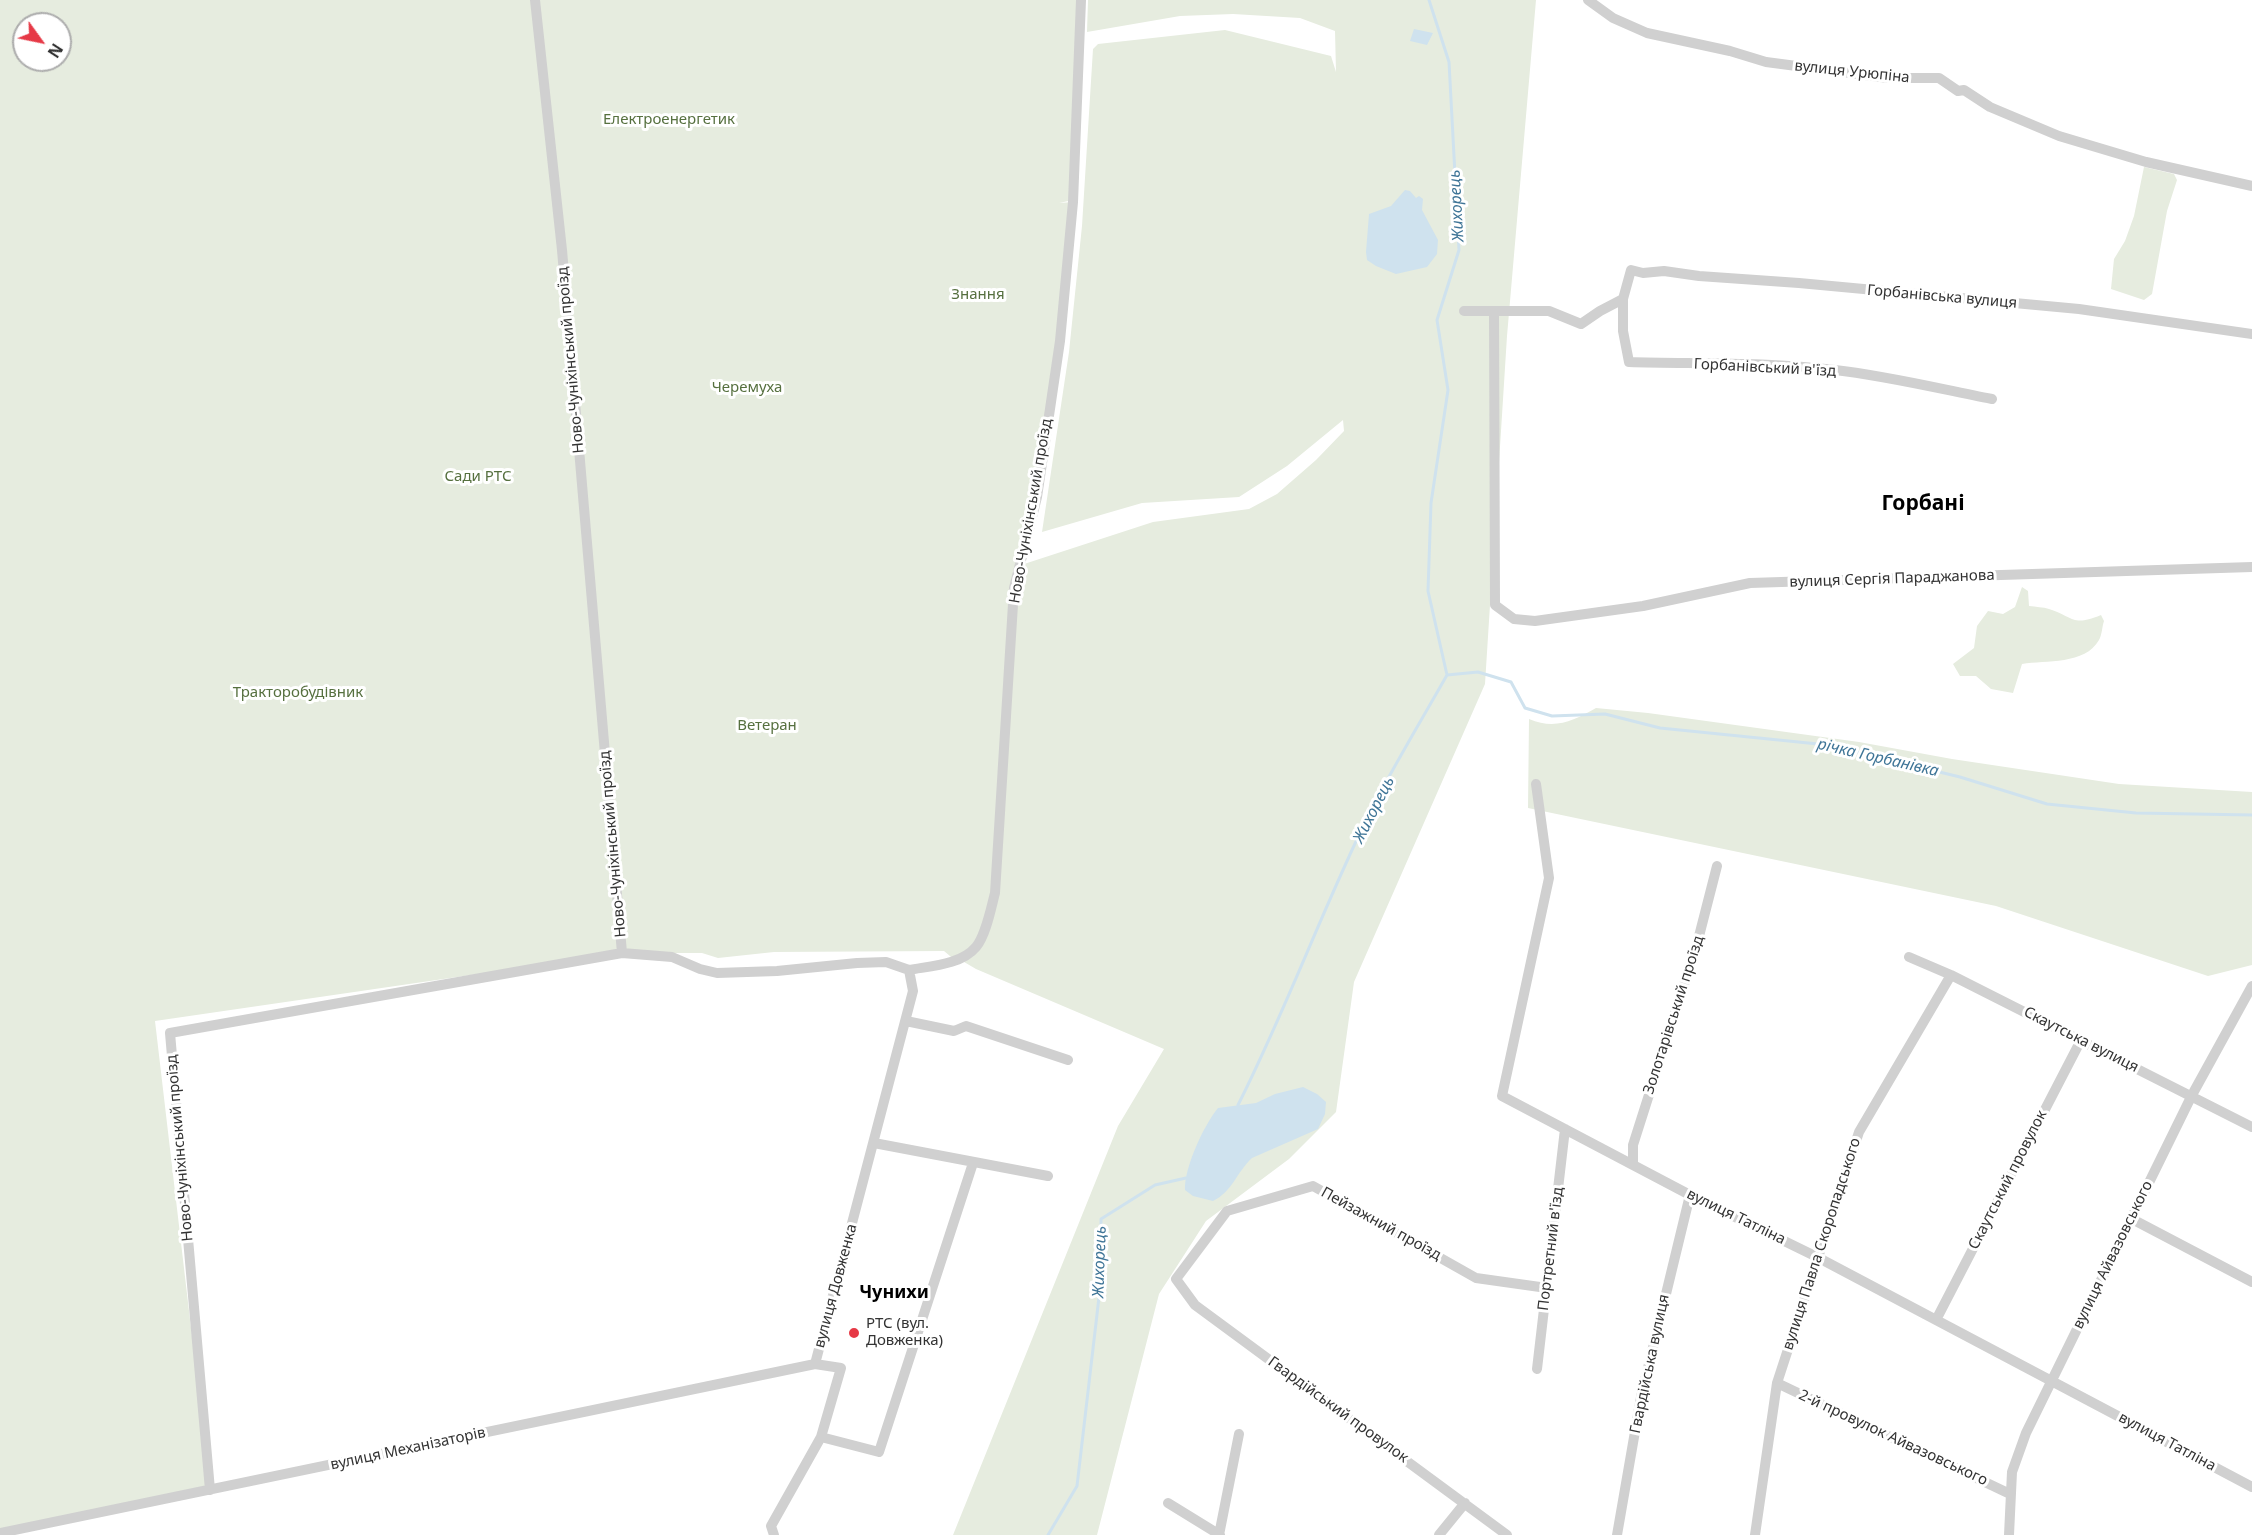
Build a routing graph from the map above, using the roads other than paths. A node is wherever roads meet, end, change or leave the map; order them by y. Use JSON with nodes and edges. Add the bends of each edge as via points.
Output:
{"nodes":[{"id":1,"x":535,"y":0,"type":"edge"},
{"id":2,"x":1081,"y":0,"type":"edge"},
{"id":3,"x":1588,"y":0,"type":"edge"},
{"id":4,"x":2252,"y":186,"type":"edge"},
{"id":5,"x":1631,"y":270,"type":"joint"},
{"id":6,"x":1623,"y":298,"type":"junction"},
{"id":7,"x":1464,"y":311,"type":"dead end"},
{"id":8,"x":1494,"y":311,"type":"junction"},
{"id":9,"x":2252,"y":334,"type":"edge"},
{"id":10,"x":1992,"y":399,"type":"dead end"},
{"id":11,"x":2252,"y":567,"type":"edge"},
{"id":12,"x":1536,"y":784,"type":"dead end"},
{"id":13,"x":1717,"y":866,"type":"dead end"},
{"id":14,"x":622,"y":953,"type":"junction"},
{"id":15,"x":1909,"y":957,"type":"dead end"},
{"id":16,"x":909,"y":970,"type":"junction"},
{"id":17,"x":1951,"y":975,"type":"junction"},
{"id":18,"x":2252,"y":986,"type":"edge"},
{"id":19,"x":906,"y":1021,"type":"junction"},
{"id":20,"x":2080,"y":1040,"type":"junction"},
{"id":21,"x":1068,"y":1060,"type":"dead end"},
{"id":22,"x":2192,"y":1095,"type":"junction"},
{"id":23,"x":2252,"y":1127,"type":"edge"},
{"id":24,"x":1565,"y":1129,"type":"junction"},
{"id":25,"x":874,"y":1143,"type":"junction"},
{"id":26,"x":973,"y":1163,"type":"junction"},
{"id":27,"x":1633,"y":1164,"type":"junction"},
{"id":28,"x":1048,"y":1176,"type":"dead end"},
{"id":29,"x":1690,"y":1195,"type":"junction"},
{"id":30,"x":2132,"y":1219,"type":"junction"},
{"id":31,"x":1817,"y":1257,"type":"junction"},
{"id":32,"x":1176,"y":1279,"type":"joint"},
{"id":33,"x":2252,"y":1282,"type":"edge"},
{"id":34,"x":1547,"y":1288,"type":"junction"},
{"id":35,"x":1936,"y":1320,"type":"junction"},
{"id":36,"x":815,"y":1364,"type":"junction"},
{"id":37,"x":1537,"y":1369,"type":"dead end"},
{"id":38,"x":2051,"y":1380,"type":"junction"},
{"id":39,"x":1777,"y":1383,"type":"junction"},
{"id":40,"x":1239,"y":1434,"type":"dead end"},
{"id":41,"x":821,"y":1437,"type":"junction"},
{"id":42,"x":2252,"y":1487,"type":"edge"},
{"id":43,"x":210,"y":1490,"type":"junction"},
{"id":44,"x":2010,"y":1494,"type":"junction"},
{"id":45,"x":1168,"y":1503,"type":"dead end"},
{"id":46,"x":1465,"y":1503,"type":"junction"},
{"id":47,"x":0,"y":1533,"type":"edge"},
{"id":48,"x":774,"y":1535,"type":"edge"},
{"id":49,"x":1219,"y":1535,"type":"edge"},
{"id":50,"x":1439,"y":1535,"type":"edge"},
{"id":51,"x":1507,"y":1535,"type":"edge"},
{"id":52,"x":1617,"y":1535,"type":"edge"},
{"id":53,"x":1755,"y":1535,"type":"edge"},
{"id":54,"x":2009,"y":1535,"type":"edge"}],
"edges":[{"from":1,"to":14,"type":"street","name":"Ново-Чуніхінський проїзд","via":[[562,250]]},
{"from":2,"to":16,"type":"street","name":"Ново-Чуніхінський проїзд","via":[[1073,202],[1060,341],[1038,488],[1014,588],[995,893],[976,947],[956,961]]},
{"from":3,"to":4,"type":"street","name":"вулиця Урюпіна","via":[[1613,18],[1647,33],[1766,62],[1888,78],[1939,78],[1990,107],[2059,136],[2146,162]]},
{"from":5,"to":6,"type":"street","name":"Горбанівський в'їзд"},
{"from":5,"to":9,"type":"street","name":"Горбанівська вулиця","via":[[2079,309]]},
{"from":6,"to":8,"type":"street","via":[[1581,324],[1549,311]]},
{"from":6,"to":10,"type":"street","name":"Горбанівський в'їзд","via":[[1623,331],[1629,362],[1834,370]]},
{"from":7,"to":8,"type":"street"},
{"from":8,"to":11,"type":"street","name":"вулиця Сергія Параджанова","via":[[1495,605],[1514,619],[1535,621],[1643,606],[1750,584]]},
{"from":12,"to":24,"type":"street","name":"вулиця Татліна","via":[[1549,878],[1502,1096]]},
{"from":13,"to":27,"type":"street","name":"Золотарівський проїзд","via":[[1697,944],[1633,1145]]},
{"from":14,"to":16,"type":"street","via":[[672,957],[717,972],[886,962]]},
{"from":14,"to":43,"type":"street","name":"Ново-Чуніхінський проїзд","via":[[170,1034]]},
{"from":15,"to":17,"type":"street","name":"Скаутська вулиця"},
{"from":16,"to":19,"type":"street","name":"вулиця Довженка","via":[[913,992]]},
{"from":17,"to":20,"type":"street","name":"Скаутська вулиця"},
{"from":17,"to":31,"type":"street","name":"вулиця Павла Скоропадського","via":[[1859,1132]]},
{"from":18,"to":22,"type":"street","name":"вулиця Айвазовського"},
{"from":19,"to":21,"type":"street","via":[[954,1031],[966,1026]]},
{"from":19,"to":25,"type":"street","name":"вулиця Довженка"},
{"from":20,"to":22,"type":"street","name":"Скаутська вулиця"},
{"from":20,"to":35,"type":"street","name":"Скаутський провулок"},
{"from":22,"to":23,"type":"street","name":"Скаутська вулиця"},
{"from":22,"to":30,"type":"street","name":"вулиця Айвазовського"},
{"from":24,"to":27,"type":"street","name":"вулиця Татліна"},
{"from":24,"to":34,"type":"street","name":"Портретний в'їзд"},
{"from":25,"to":26,"type":"street"},
{"from":25,"to":36,"type":"street","name":"вулиця Довженка"},
{"from":26,"to":28,"type":"street"},
{"from":26,"to":41,"type":"street","via":[[879,1452]]},
{"from":27,"to":29,"type":"street","name":"вулиця Татліна"},
{"from":29,"to":31,"type":"street","name":"вулиця Татліна"},
{"from":29,"to":52,"type":"street","name":"Гвардійська вулиця","via":[[1641,1397]]},
{"from":30,"to":33,"type":"street"},
{"from":30,"to":38,"type":"street","name":"вулиця Айвазовського"},
{"from":31,"to":35,"type":"street","name":"вулиця Татліна"},
{"from":31,"to":39,"type":"street","name":"вулиця Павла Скоропадського"},
{"from":32,"to":34,"type":"street","name":"Пейзажний проїзд","via":[[1227,1211],[1313,1186],[1476,1278]]},
{"from":32,"to":46,"type":"street","name":"Гвардійський провулок","via":[[1195,1305]]},
{"from":34,"to":37,"type":"street","name":"Портретний в'їзд"},
{"from":35,"to":38,"type":"street","name":"вулиця Татліна"},
{"from":36,"to":41,"type":"street","name":"вулиця Довженка","via":[[842,1368]]},
{"from":36,"to":43,"type":"street","name":"вулиця Механізаторів"},
{"from":38,"to":42,"type":"street","name":"вулиця Татліна"},
{"from":38,"to":44,"type":"street","name":"вулиця Айвазовського","via":[[2026,1433],[2012,1472]]},
{"from":39,"to":44,"type":"street","name":"2-й провулок Айвазовського"},
{"from":39,"to":53,"type":"street","name":"вулиця Павла Скоропадського"},
{"from":40,"to":49,"type":"street"},
{"from":41,"to":48,"type":"street","name":"вулиця Довженка","via":[[771,1526]]},
{"from":43,"to":47,"type":"street","name":"вулиця Механізаторів"},
{"from":44,"to":54,"type":"street","name":"вулиця Айвазовського"},
{"from":45,"to":49,"type":"street"},
{"from":46,"to":50,"type":"street"},
{"from":46,"to":51,"type":"street","name":"Гвардійський провулок"}]}
